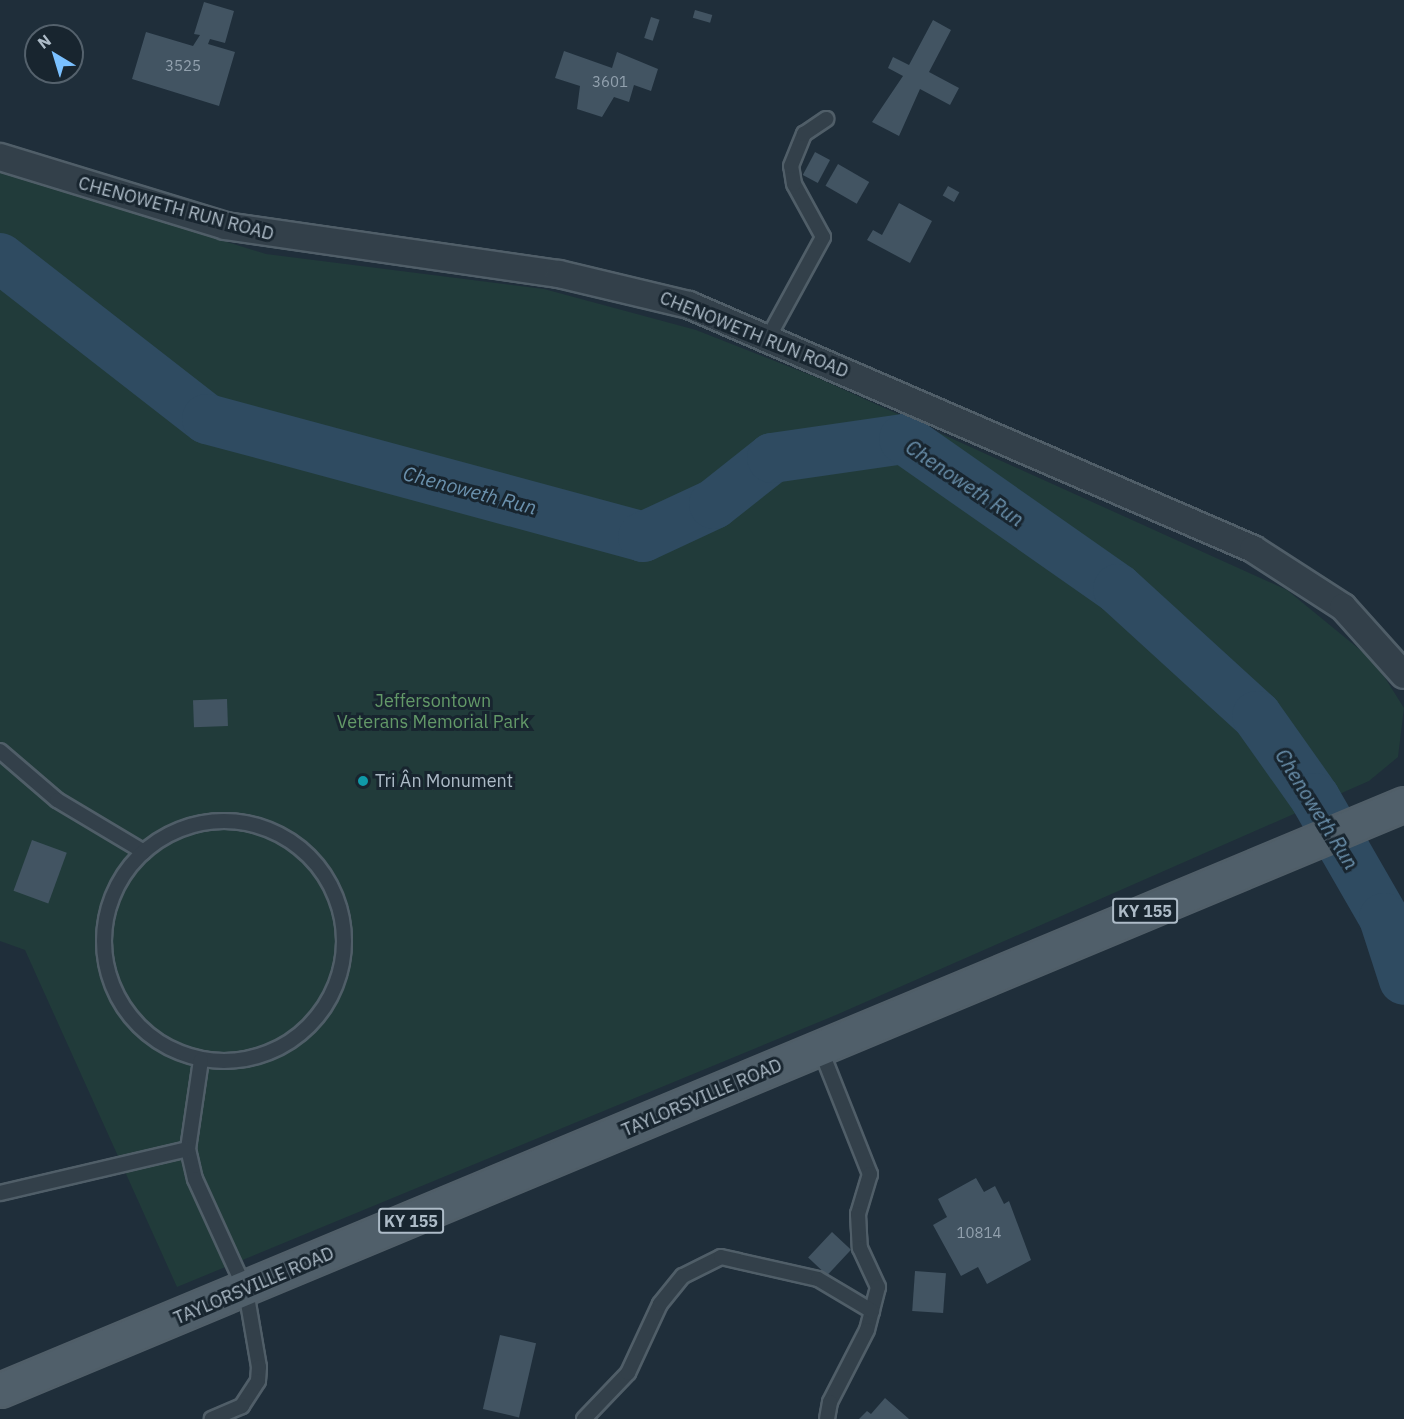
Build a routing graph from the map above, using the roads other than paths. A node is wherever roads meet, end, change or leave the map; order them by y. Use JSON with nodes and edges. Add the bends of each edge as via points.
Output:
{"nodes":[{"id":1,"x":826,"y":119,"type":"dead end"},
{"id":2,"x":0,"y":157,"type":"edge"},
{"id":3,"x":768,"y":338,"type":"junction"},
{"id":4,"x":1404,"y":675,"type":"edge"},
{"id":5,"x":0,"y":750,"type":"edge"},
{"id":6,"x":1404,"y":804,"type":"edge"},
{"id":7,"x":144,"y":852,"type":"junction"},
{"id":8,"x":820,"y":1048,"type":"junction"},
{"id":9,"x":201,"y":1060,"type":"junction"},
{"id":10,"x":188,"y":1149,"type":"junction"},
{"id":11,"x":0,"y":1193,"type":"edge"},
{"id":12,"x":246,"y":1291,"type":"junction"},
{"id":13,"x":872,"y":1311,"type":"junction"},
{"id":14,"x":0,"y":1390,"type":"edge"},
{"id":15,"x":212,"y":1419,"type":"edge"},
{"id":16,"x":584,"y":1419,"type":"edge"},
{"id":17,"x":827,"y":1419,"type":"edge"}],
"edges":[{"from":1,"to":3,"type":"lane","via":[[804,134],[791,166],[794,183],[823,237]]},
{"from":2,"to":3,"type":"street","name":"CHENOWETH RUN ROAD","via":[[225,225],[638,290]]},
{"from":3,"to":4,"type":"street","name":"CHENOWETH RUN ROAD","via":[[1253,549],[1343,607]]},
{"from":5,"to":7,"type":"lane","via":[[57,800]]},
{"from":6,"to":8,"type":"main road","name":"TAYLORSVILLE ROAD","number":"KY 155"},
{"from":7,"to":9,"type":"lane","via":[[113,895],[105,930],[108,974],[133,1020],[175,1052]]},
{"from":7,"to":9,"type":"lane","via":[[190,826],[240,822],[265,828],[288,839],[319,868],[343,921],[341,972],[332,996],[299,1035],[254,1058]]},
{"from":8,"to":12,"type":"main road","name":"TAYLORSVILLE ROAD","number":"KY 155"},
{"from":8,"to":13,"type":"lane","via":[[870,1174],[858,1214],[860,1248],[878,1287]]},
{"from":9,"to":10,"type":"lane"},
{"from":10,"to":11,"type":"lane"},
{"from":10,"to":12,"type":"lane","via":[[195,1179]]},
{"from":12,"to":14,"type":"main road","name":"TAYLORSVILLE ROAD","number":"KY 155"},
{"from":12,"to":15,"type":"lane","via":[[258,1381],[242,1406]]},
{"from":13,"to":16,"type":"lane","via":[[818,1279],[721,1257],[683,1276],[660,1304],[628,1374]]},
{"from":13,"to":17,"type":"lane","via":[[830,1402]]}]}
